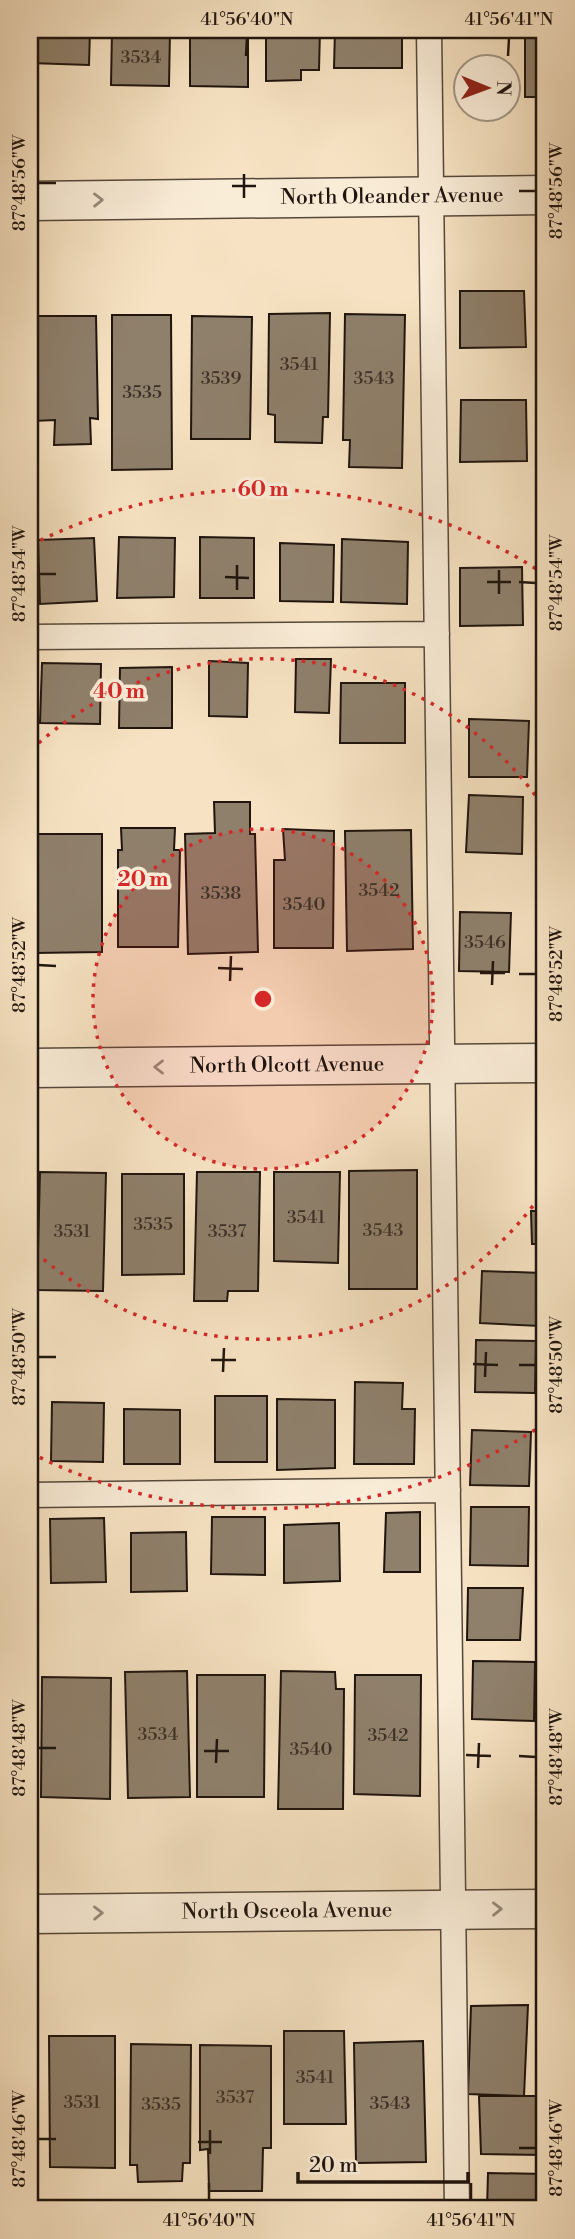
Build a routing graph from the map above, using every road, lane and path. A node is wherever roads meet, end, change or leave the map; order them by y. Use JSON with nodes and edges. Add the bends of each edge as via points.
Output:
{"nodes":[{"id":1,"x":429,"y":30,"type":"edge"},
{"id":2,"x":545,"y":195,"type":"edge"},
{"id":3,"x":431,"y":196,"type":"junction"},
{"id":4,"x":30,"y":201,"type":"edge"},
{"id":5,"x":437,"y":634,"type":"junction"},
{"id":6,"x":30,"y":637,"type":"edge"},
{"id":7,"x":545,"y":1063,"type":"edge"},
{"id":8,"x":442,"y":1064,"type":"junction"},
{"id":9,"x":30,"y":1068,"type":"edge"},
{"id":10,"x":448,"y":1490,"type":"junction"},
{"id":11,"x":30,"y":1495,"type":"edge"},
{"id":12,"x":545,"y":1909,"type":"edge"},
{"id":13,"x":453,"y":1910,"type":"junction"},
{"id":14,"x":30,"y":1914,"type":"edge"},
{"id":15,"x":457,"y":2209,"type":"edge"}],
"edges":[{"from":1,"to":3,"type":"lane"},
{"from":2,"to":3,"type":"street","name":"North Oleander Avenue"},
{"from":4,"to":3,"type":"street","name":"North Oleander Avenue","one_way":true},
{"from":3,"to":5,"type":"lane"},
{"from":5,"to":6,"type":"lane"},
{"from":5,"to":8,"type":"lane"},
{"from":7,"to":8,"type":"street","name":"North Olcott Avenue"},
{"from":8,"to":9,"type":"street","name":"North Olcott Avenue","one_way":true},
{"from":8,"to":10,"type":"lane"},
{"from":10,"to":11,"type":"lane"},
{"from":10,"to":13,"type":"lane"},
{"from":13,"to":12,"type":"street","name":"North Osceola Avenue","one_way":true},
{"from":14,"to":13,"type":"street","name":"North Osceola Avenue","one_way":true},
{"from":13,"to":15,"type":"lane"}]}
